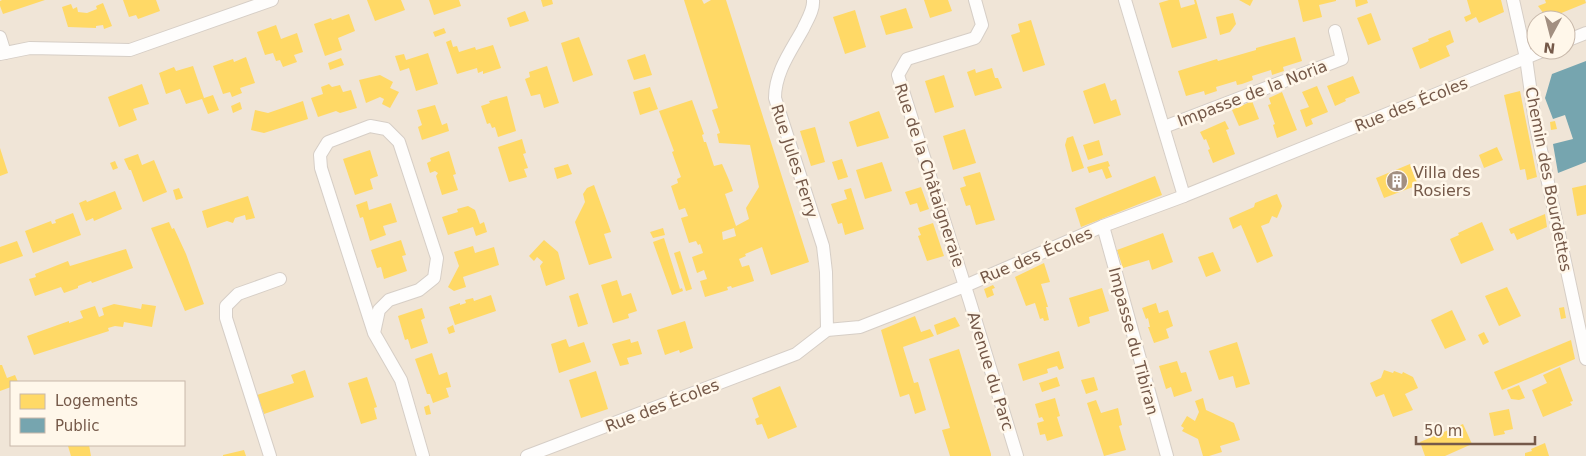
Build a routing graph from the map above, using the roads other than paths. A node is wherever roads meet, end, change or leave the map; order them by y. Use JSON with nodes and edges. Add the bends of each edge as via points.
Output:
{"nodes":[{"id":1,"x":272,"y":0,"type":"edge"},
{"id":2,"x":814,"y":0,"type":"edge"},
{"id":3,"x":975,"y":0,"type":"edge"},
{"id":4,"x":1125,"y":0,"type":"edge"},
{"id":5,"x":1513,"y":0,"type":"edge"},
{"id":6,"x":1335,"y":31,"type":"dead end"},
{"id":7,"x":0,"y":37,"type":"edge"},
{"id":8,"x":2,"y":54,"type":"edge"},
{"id":9,"x":1526,"y":58,"type":"joint"},
{"id":10,"x":1526,"y":60,"type":"edge"},
{"id":11,"x":1164,"y":127,"type":"junction"},
{"id":12,"x":1184,"y":196,"type":"junction"},
{"id":13,"x":1103,"y":226,"type":"junction"},
{"id":14,"x":280,"y":279,"type":"dead end"},
{"id":15,"x":965,"y":286,"type":"junction"},
{"id":16,"x":827,"y":330,"type":"junction"},
{"id":17,"x":374,"y":333,"type":"junction"},
{"id":18,"x":1586,"y":359,"type":"edge"},
{"id":19,"x":270,"y":456,"type":"edge"},
{"id":20,"x":423,"y":456,"type":"edge"},
{"id":21,"x":527,"y":456,"type":"edge"},
{"id":22,"x":1017,"y":456,"type":"edge"},
{"id":23,"x":1167,"y":456,"type":"edge"}],
"edges":[{"from":1,"to":8,"type":"street","via":[[130,50],[30,48]]},
{"from":2,"to":16,"type":"street","name":"Rue Jules Ferry","via":[[810,15],[779,74],[775,98],[823,246]]},
{"from":3,"to":15,"type":"street","name":"Rue de la Châtaigneraie","via":[[982,25],[975,38],[907,59],[898,75]]},
{"from":4,"to":11,"type":"street"},
{"from":5,"to":9,"type":"street","name":"Chemin des Bourdettes"},
{"from":6,"to":11,"type":"street","name":"Impasse de la Noria","via":[[1342,59]]},
{"from":7,"to":8,"type":"street"},
{"from":9,"to":12,"type":"street","name":"Rue des Écoles"},
{"from":10,"to":18,"type":"street","name":"Chemin des Bourdettes","via":[[1535,122]]},
{"from":11,"to":12,"type":"street"},
{"from":12,"to":13,"type":"street","name":"Rue des Écoles"},
{"from":13,"to":15,"type":"street","name":"Rue des Écoles"},
{"from":13,"to":23,"type":"street","name":"Impasse du Tibiran"},
{"from":14,"to":19,"type":"street","via":[[238,294],[226,306],[226,318]]},
{"from":15,"to":16,"type":"street","name":"Rue des Écoles","via":[[860,327]]},
{"from":15,"to":22,"type":"street","name":"Avenue du Parc"},
{"from":16,"to":21,"type":"street","name":"Rue des Écoles","via":[[796,354]]},
{"from":17,"to":17,"type":"street","via":[[379,310],[389,300],[418,290],[434,278],[437,258],[399,142],[386,129],[370,126],[328,142],[320,155],[321,168]]},
{"from":17,"to":20,"type":"street","via":[[401,380]]}]}
